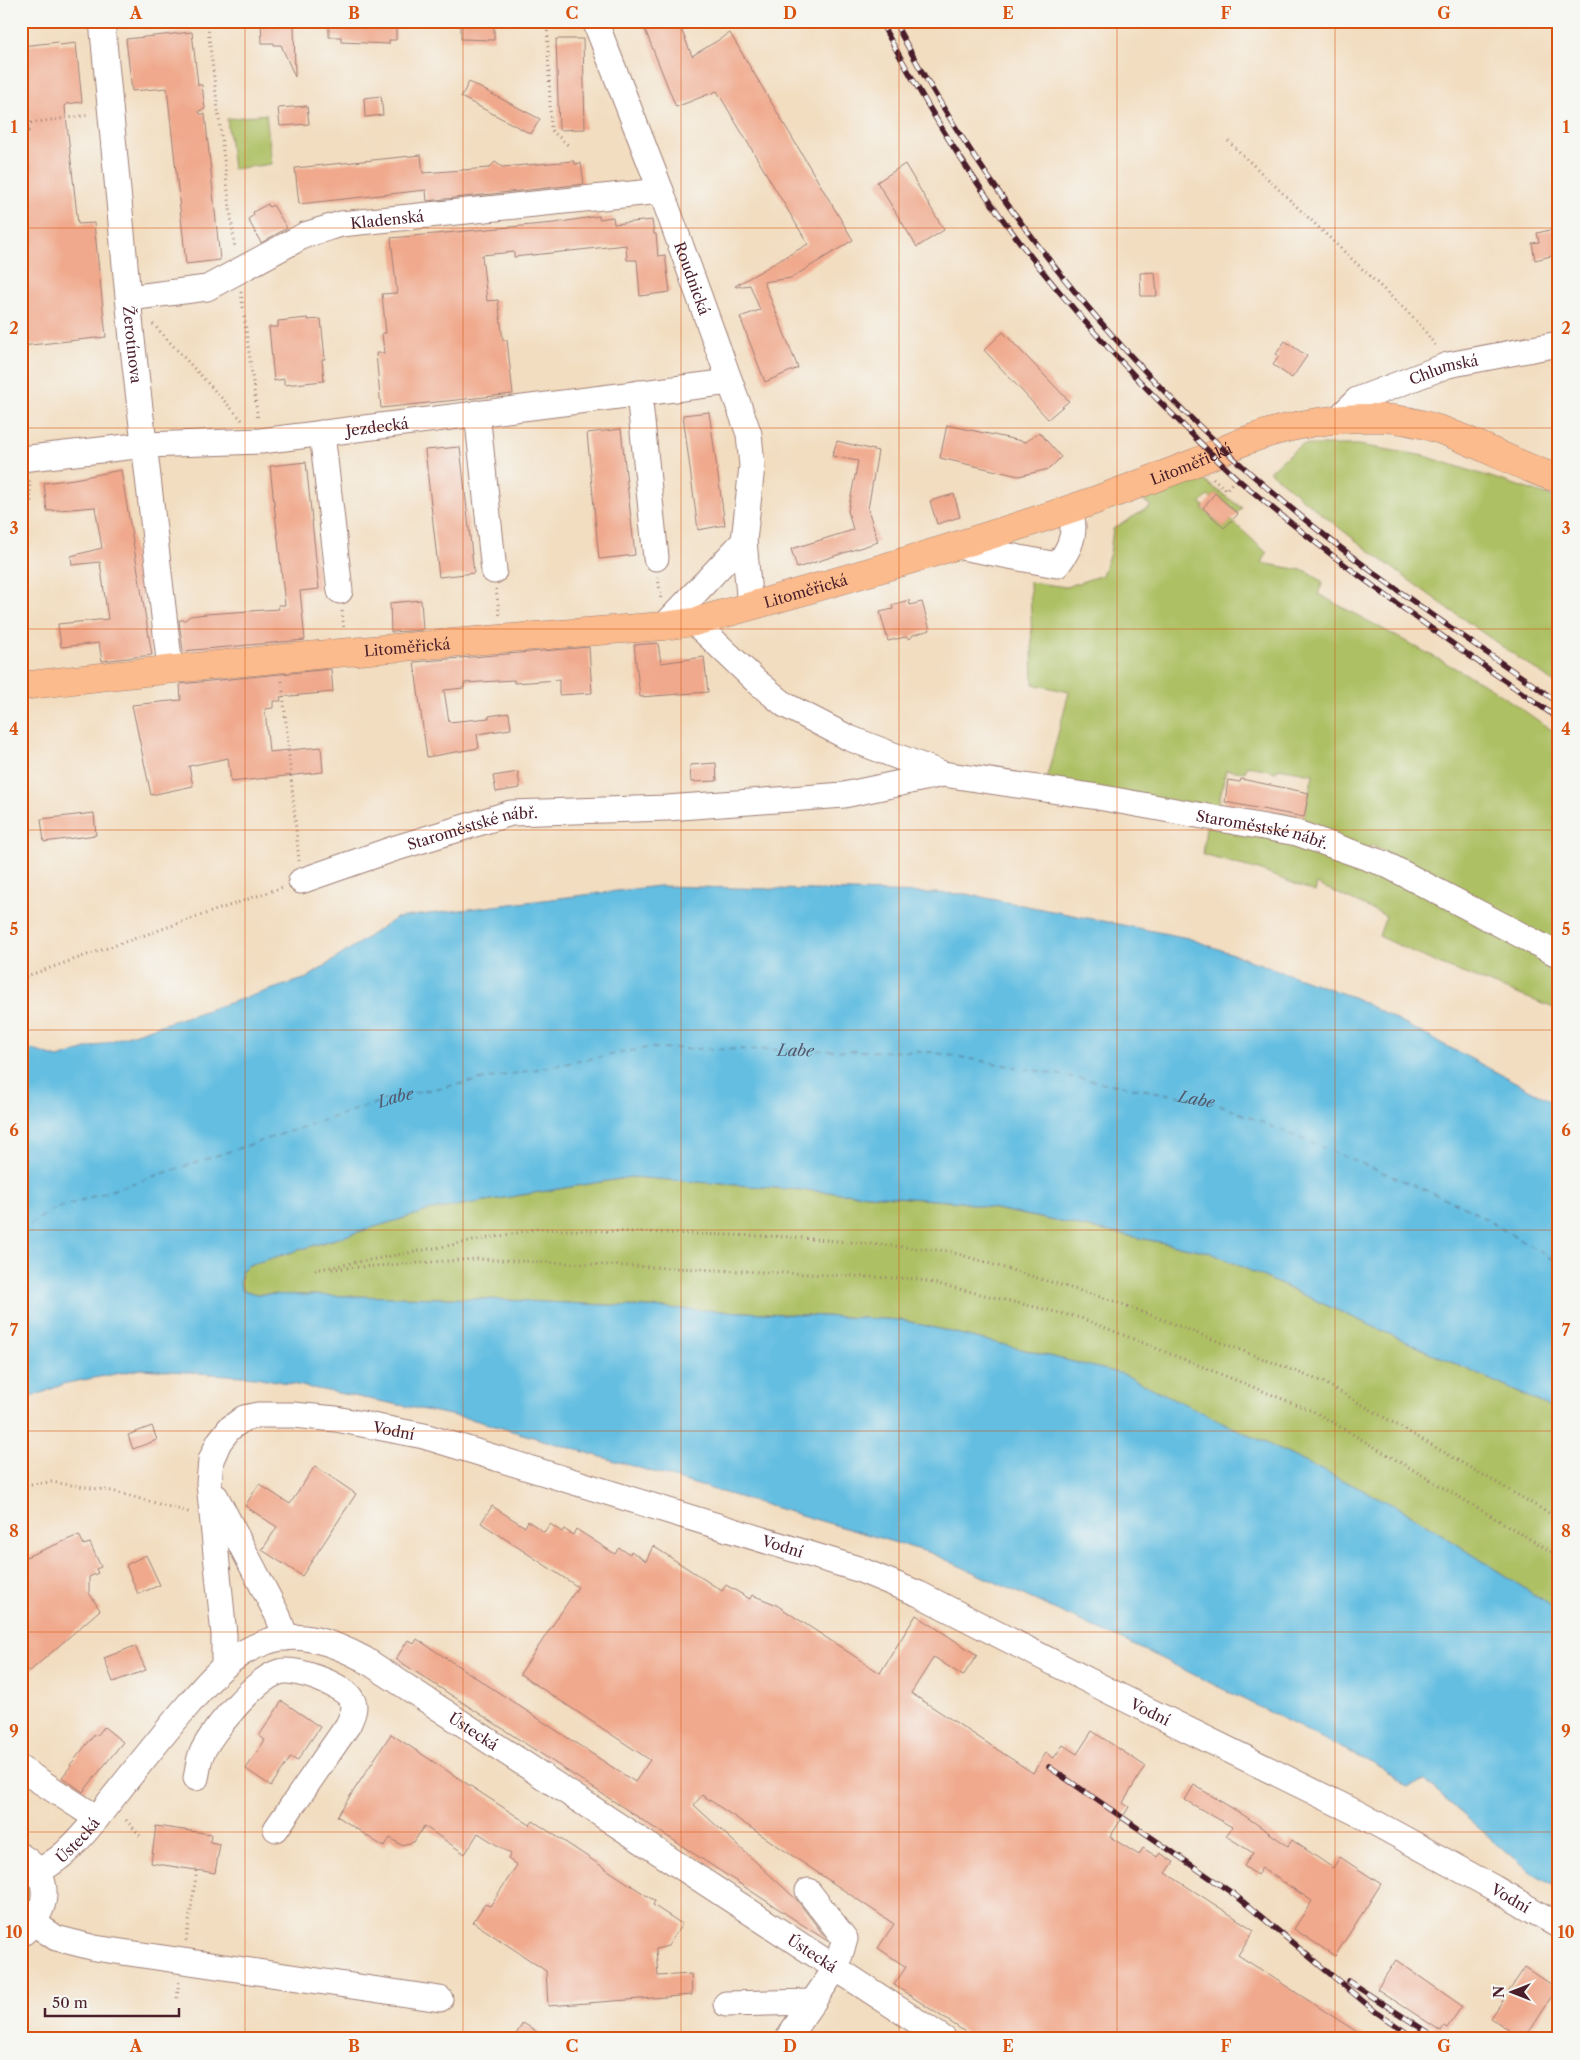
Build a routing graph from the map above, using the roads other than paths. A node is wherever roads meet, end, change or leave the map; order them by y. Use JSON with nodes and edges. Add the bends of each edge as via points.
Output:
{"nodes":[{"id":1,"x":102,"y":21,"type":"edge"},
{"id":2,"x":595,"y":21,"type":"edge"},
{"id":3,"x":661,"y":191,"type":"junction"},
{"id":4,"x":128,"y":298,"type":"junction"},
{"id":5,"x":1559,"y":344,"type":"edge"},
{"id":6,"x":730,"y":382,"type":"junction"},
{"id":7,"x":639,"y":393,"type":"junction"},
{"id":8,"x":477,"y":413,"type":"junction"},
{"id":9,"x":1338,"y":419,"type":"junction"},
{"id":10,"x":322,"y":433,"type":"junction"},
{"id":11,"x":145,"y":446,"type":"junction"},
{"id":12,"x":24,"y":458,"type":"edge"},
{"id":13,"x":1559,"y":480,"type":"edge"},
{"id":14,"x":1068,"y":509,"type":"junction"},
{"id":15,"x":744,"y":541,"type":"junction"},
{"id":16,"x":956,"y":546,"type":"junction"},
{"id":17,"x":656,"y":558,"type":"road end"},
{"id":18,"x":494,"y":571,"type":"road end"},
{"id":19,"x":340,"y":591,"type":"road end"},
{"id":20,"x":750,"y":606,"type":"junction"},
{"id":21,"x":694,"y":622,"type":"junction"},
{"id":22,"x":664,"y":626,"type":"junction"},
{"id":23,"x":170,"y":668,"type":"junction"},
{"id":24,"x":21,"y":686,"type":"edge"},
{"id":25,"x":943,"y":774,"type":"junction"},
{"id":26,"x":301,"y":881,"type":"road end"},
{"id":27,"x":1559,"y":955,"type":"edge"},
{"id":28,"x":209,"y":1483,"type":"junction"},
{"id":29,"x":286,"y":1638,"type":"junction"},
{"id":30,"x":224,"y":1665,"type":"junction"},
{"id":31,"x":21,"y":1769,"type":"edge"},
{"id":32,"x":196,"y":1778,"type":"dead end"},
{"id":33,"x":97,"y":1818,"type":"junction"},
{"id":34,"x":276,"y":1829,"type":"dead end"},
{"id":35,"x":30,"y":1864,"type":"edge"},
{"id":36,"x":808,"y":1891,"type":"dead end"},
{"id":37,"x":1559,"y":1926,"type":"edge"},
{"id":38,"x":28,"y":1928,"type":"edge"},
{"id":39,"x":836,"y":1968,"type":"junction"},
{"id":40,"x":440,"y":1999,"type":"dead end"},
{"id":41,"x":813,"y":2002,"type":"junction"},
{"id":42,"x":726,"y":2004,"type":"dead end"},
{"id":43,"x":788,"y":2039,"type":"edge"},
{"id":44,"x":944,"y":2039,"type":"edge"}],
"edges":[{"from":1,"to":4,"type":"street","name":"Žerotínova"},
{"from":2,"to":3,"type":"street","name":"Roudnická"},
{"from":3,"to":4,"type":"street","name":"Kladenská","via":[[341,224],[305,235],[207,288]]},
{"from":3,"to":6,"type":"street","name":"Roudnická"},
{"from":4,"to":11,"type":"street","name":"Žerotínova"},
{"from":5,"to":9,"type":"street","name":"Chlumská","via":[[1448,365],[1357,400]]},
{"from":6,"to":7,"type":"street","name":"Jezdecká"},
{"from":6,"to":15,"type":"street","name":"Roudnická","via":[[748,434],[752,466]]},
{"from":7,"to":8,"type":"street","name":"Jezdecká"},
{"from":7,"to":17,"type":"street"},
{"from":8,"to":10,"type":"street","name":"Jezdecká"},
{"from":8,"to":18,"type":"street"},
{"from":9,"to":13,"type":"main road","name":"Litoměřická","via":[[1380,418],[1420,424]]},
{"from":9,"to":14,"type":"main road","name":"Litoměřická","via":[[1311,422],[1251,438],[1145,482]]},
{"from":10,"to":11,"type":"street","name":"Jezdecká","via":[[261,440]]},
{"from":10,"to":19,"type":"street"},
{"from":11,"to":12,"type":"street","name":"Jezdecká"},
{"from":11,"to":23,"type":"street","name":"Žerotínova"},
{"from":14,"to":16,"type":"main road","name":"Litoměřická"},
{"from":14,"to":16,"type":"street","via":[[1074,522],[1068,551],[1057,565]]},
{"from":15,"to":20,"type":"street","name":"Roudnická"},
{"from":15,"to":22,"type":"street"},
{"from":16,"to":20,"type":"main road","name":"Litoměřická"},
{"from":20,"to":21,"type":"main road","name":"Litoměřická"},
{"from":21,"to":22,"type":"main road","name":"Litoměřická"},
{"from":21,"to":25,"type":"street","name":"Staroměstské nábř.","via":[[785,705],[849,738]]},
{"from":22,"to":23,"type":"main road","name":"Litoměřická"},
{"from":23,"to":24,"type":"main road","name":"Litoměřická"},
{"from":25,"to":26,"type":"street","name":"Staroměstské nábř.","via":[[844,795],[667,808],[510,813]]},
{"from":25,"to":27,"type":"street","name":"Staroměstské nábř.","via":[[1098,797],[1297,833],[1385,864]]},
{"from":28,"to":29,"type":"street","via":[[278,1616]]},
{"from":28,"to":30,"type":"street","name":"Vodní"},
{"from":28,"to":37,"type":"street","name":"Vodní","via":[[211,1460],[219,1442],[244,1418],[258,1415],[336,1418],[424,1436],[858,1569],[919,1594],[1359,1814]]},
{"from":29,"to":30,"type":"street","name":"Ústecká","via":[[267,1641]]},
{"from":29,"to":39,"type":"street","name":"Ústecká","via":[[326,1642],[364,1658]]},
{"from":30,"to":33,"type":"street","name":"Ústecká"},
{"from":31,"to":33,"type":"street"},
{"from":32,"to":34,"type":"street","via":[[201,1755],[217,1730],[245,1696],[269,1676],[291,1671],[324,1681],[340,1690],[354,1704],[348,1725]]},
{"from":33,"to":35,"type":"street","name":"Ústecká","via":[[66,1853]]},
{"from":35,"to":38,"type":"street","name":"Ústecká","via":[[43,1884],[44,1898],[41,1911]]},
{"from":36,"to":39,"type":"street","via":[[845,1939]]},
{"from":38,"to":40,"type":"street","via":[[73,1944]]},
{"from":39,"to":41,"type":"street"},
{"from":39,"to":44,"type":"street","name":"Ústecká"},
{"from":41,"to":42,"type":"street"},
{"from":41,"to":43,"type":"street"}]}
